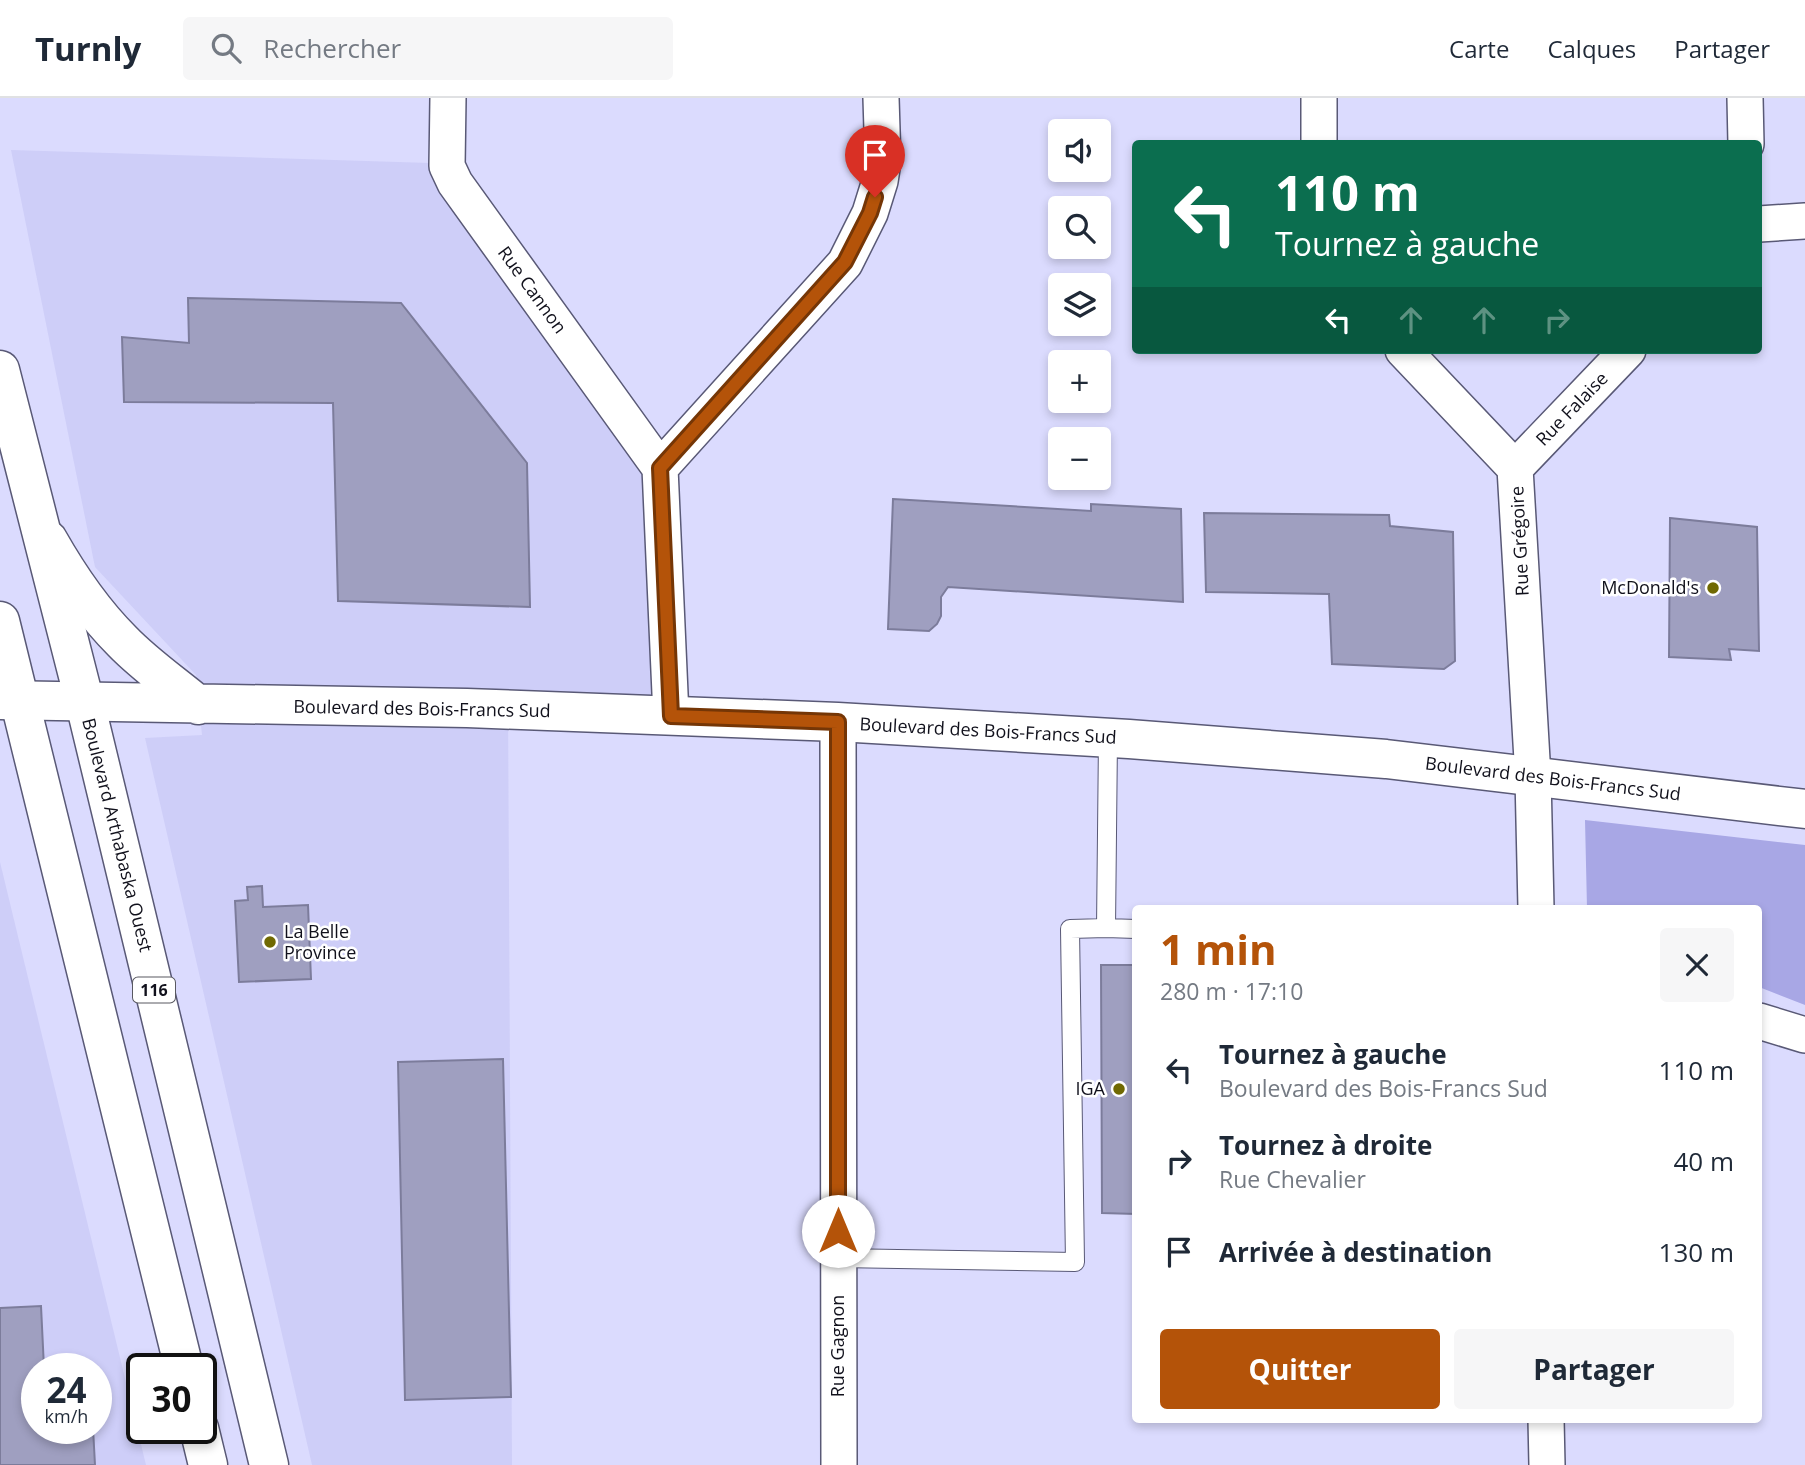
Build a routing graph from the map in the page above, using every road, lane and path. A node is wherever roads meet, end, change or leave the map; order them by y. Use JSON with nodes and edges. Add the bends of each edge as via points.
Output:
{"nodes":[{"id":1,"x":448,"y":98,"type":"edge"},
{"id":2,"x":881,"y":98,"type":"edge"},
{"id":3,"x":1319,"y":98,"type":"edge"},
{"id":4,"x":1745,"y":98,"type":"edge"},
{"id":5,"x":1319,"y":140,"type":"edge"},
{"id":6,"x":1746,"y":140,"type":"edge"},
{"id":7,"x":1805,"y":222,"type":"edge"},
{"id":8,"x":1762,"y":224,"type":"edge"},
{"id":9,"x":1407,"y":354,"type":"edge"},
{"id":10,"x":1624,"y":354,"type":"edge"},
{"id":11,"x":0,"y":370,"type":"edge"},
{"id":12,"x":660,"y":468,"type":"junction"},
{"id":13,"x":1515,"y":468,"type":"junction"},
{"id":14,"x":40,"y":525,"type":"junction"},
{"id":15,"x":0,"y":621,"type":"edge"},
{"id":16,"x":10,"y":701,"type":"edge"},
{"id":17,"x":85,"y":703,"type":"junction"},
{"id":18,"x":198,"y":705,"type":"junction"},
{"id":19,"x":671,"y":716,"type":"junction"},
{"id":20,"x":838,"y":722,"type":"junction"},
{"id":21,"x":1108,"y":738,"type":"junction"},
{"id":22,"x":1533,"y":777,"type":"junction"},
{"id":23,"x":1805,"y":809,"type":"edge"},
{"id":24,"x":1536,"y":905,"type":"edge"},
{"id":25,"x":1106,"y":928,"type":"junction"},
{"id":26,"x":1132,"y":929,"type":"edge"},
{"id":27,"x":1762,"y":1022,"type":"edge"},
{"id":28,"x":1805,"y":1035,"type":"edge"},
{"id":29,"x":838,"y":1258,"type":"junction"},
{"id":30,"x":180,"y":1353,"type":"edge"},
{"id":31,"x":1546,"y":1423,"type":"edge"},
{"id":32,"x":203,"y":1444,"type":"edge"},
{"id":33,"x":208,"y":1465,"type":"edge"},
{"id":34,"x":269,"y":1465,"type":"edge"},
{"id":35,"x":839,"y":1465,"type":"edge"},
{"id":36,"x":1547,"y":1465,"type":"edge"}],
"edges":[{"from":1,"to":12,"type":"street","name":"Rue Cannon","via":[[447,166],[455,183]]},
{"from":2,"to":12,"type":"street","via":[[880,181],[870,213],[845,262]]},
{"from":3,"to":5,"type":"street"},
{"from":4,"to":6,"type":"street"},
{"from":7,"to":8,"type":"street"},
{"from":9,"to":13,"type":"street","name":"Rue Grégoire"},
{"from":10,"to":13,"type":"street","name":"Rue Falaise"},
{"from":11,"to":14,"type":"street","name":"Boulevard Arthabaska Ouest","number":"116"},
{"from":12,"to":19,"type":"street"},
{"from":13,"to":22,"type":"street","name":"Rue Grégoire"},
{"from":14,"to":17,"type":"street","name":"Boulevard Arthabaska Ouest","number":"116"},
{"from":14,"to":18,"type":"street","via":[[68,577],[94,611],[124,644]]},
{"from":15,"to":16,"type":"street"},
{"from":16,"to":17,"type":"street","name":"Boulevard des Bois-Francs Sud"},
{"from":16,"to":30,"type":"street"},
{"from":17,"to":18,"type":"street","name":"Boulevard des Bois-Francs Sud"},
{"from":17,"to":34,"type":"street","name":"Boulevard Arthabaska Ouest","number":"116"},
{"from":18,"to":19,"type":"street","name":"Boulevard des Bois-Francs Sud"},
{"from":19,"to":20,"type":"street","name":"Boulevard des Bois-Francs Sud"},
{"from":20,"to":21,"type":"street","name":"Boulevard des Bois-Francs Sud"},
{"from":20,"to":29,"type":"street","name":"Rue Gagnon"},
{"from":21,"to":22,"type":"street","name":"Boulevard des Bois-Francs Sud","via":[[1386,759]]},
{"from":21,"to":25,"type":"lane"},
{"from":22,"to":23,"type":"street","name":"Boulevard des Bois-Francs Sud"},
{"from":22,"to":24,"type":"street","name":"Rue Grégoire"},
{"from":25,"to":26,"type":"lane"},
{"from":25,"to":29,"type":"lane","via":[[1070,929],[1075,1262]]},
{"from":27,"to":28,"type":"street"},
{"from":29,"to":35,"type":"street","name":"Rue Gagnon"},
{"from":31,"to":36,"type":"street"},
{"from":32,"to":33,"type":"street"}]}
